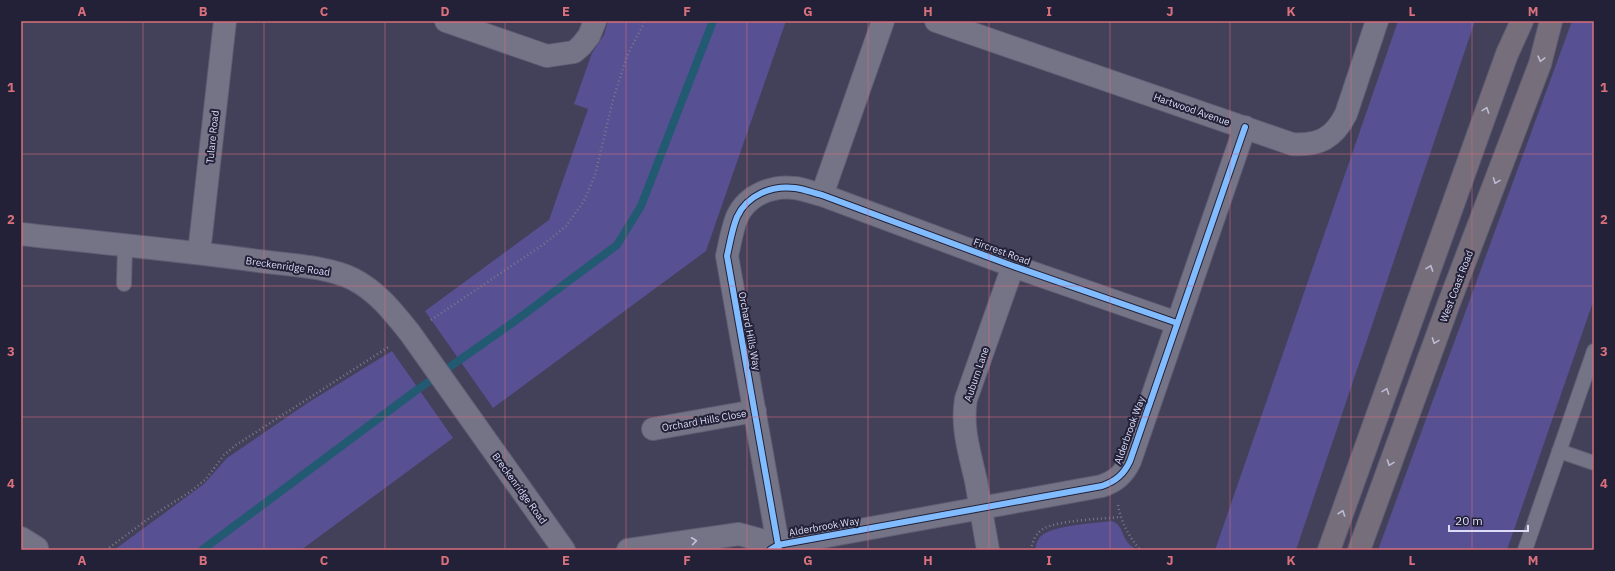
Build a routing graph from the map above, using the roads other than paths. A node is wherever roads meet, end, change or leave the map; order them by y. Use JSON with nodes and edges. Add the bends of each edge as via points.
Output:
{"nodes":[{"id":1,"x":225,"y":21,"type":"edge"},
{"id":2,"x":446,"y":21,"type":"edge"},
{"id":3,"x":595,"y":21,"type":"edge"},
{"id":4,"x":883,"y":21,"type":"edge"},
{"id":5,"x":936,"y":21,"type":"edge"},
{"id":6,"x":1377,"y":21,"type":"edge"},
{"id":7,"x":1522,"y":21,"type":"edge"},
{"id":8,"x":1551,"y":21,"type":"edge"},
{"id":9,"x":1245,"y":127,"type":"junction"},
{"id":10,"x":822,"y":195,"type":"junction"},
{"id":11,"x":21,"y":234,"type":"edge"},
{"id":12,"x":125,"y":246,"type":"junction"},
{"id":13,"x":199,"y":253,"type":"junction"},
{"id":14,"x":1013,"y":266,"type":"junction"},
{"id":15,"x":124,"y":284,"type":"dead end"},
{"id":16,"x":1177,"y":323,"type":"junction"},
{"id":17,"x":1594,"y":351,"type":"edge"},
{"id":18,"x":755,"y":411,"type":"junction"},
{"id":19,"x":653,"y":429,"type":"dead end"},
{"id":20,"x":1559,"y":451,"type":"junction"},
{"id":21,"x":1594,"y":463,"type":"edge"},
{"id":22,"x":981,"y":508,"type":"junction"},
{"id":23,"x":776,"y":548,"type":"edge"},
{"id":24,"x":564,"y":550,"type":"edge"},
{"id":25,"x":628,"y":550,"type":"edge"},
{"id":26,"x":988,"y":550,"type":"edge"},
{"id":27,"x":1330,"y":550,"type":"edge"},
{"id":28,"x":1359,"y":550,"type":"edge"},
{"id":29,"x":1524,"y":550,"type":"edge"}],
"edges":[{"from":1,"to":13,"type":"street","name":"Tulare Road"},
{"from":2,"to":3,"type":"street","via":[[547,56],[574,52],[589,36]]},
{"from":4,"to":10,"type":"street"},
{"from":5,"to":9,"type":"street","name":"Hartwood Avenue"},
{"from":6,"to":9,"type":"street","name":"Hartwood Avenue","via":[[1346,114],[1335,131],[1316,143],[1304,145],[1292,144]]},
{"from":27,"to":7,"type":"main road","one_way":true,"via":[[1507,54]]},
{"from":8,"to":28,"type":"main road","name":"West Coast Road","one_way":true,"via":[[1540,64]]},
{"from":9,"to":16,"type":"street","name":"Alderbrook Way"},
{"from":10,"to":14,"type":"street","name":"Fircrest Road"},
{"from":10,"to":18,"type":"street","name":"Orchard Hills Way","via":[[795,188],[765,191],[743,207],[737,217],[727,256],[728,269]]},
{"from":11,"to":12,"type":"street","name":"Breckenridge Road"},
{"from":12,"to":13,"type":"street","name":"Breckenridge Road"},
{"from":12,"to":15,"type":"lane"},
{"from":13,"to":24,"type":"street","name":"Breckenridge Road","via":[[323,270],[346,276],[367,287],[389,306],[413,338]]},
{"from":14,"to":16,"type":"street","name":"Fircrest Road"},
{"from":14,"to":22,"type":"street","name":"Auburn Lane","via":[[964,409],[965,428]]},
{"from":16,"to":22,"type":"street","name":"Alderbrook Way","via":[[1130,461],[1115,480],[1102,486]]},
{"from":17,"to":20,"type":"lane"},
{"from":18,"to":19,"type":"street","name":"Orchard Hills Close"},
{"from":18,"to":23,"type":"street","name":"Orchard Hills Way"},
{"from":20,"to":21,"type":"lane"},
{"from":20,"to":29,"type":"lane"},
{"from":22,"to":23,"type":"street","name":"Alderbrook Way"},
{"from":22,"to":26,"type":"street","name":"Auburn Lane"},
{"from":25,"to":23,"type":"street","one_way":true,"via":[[739,534]]}]}
